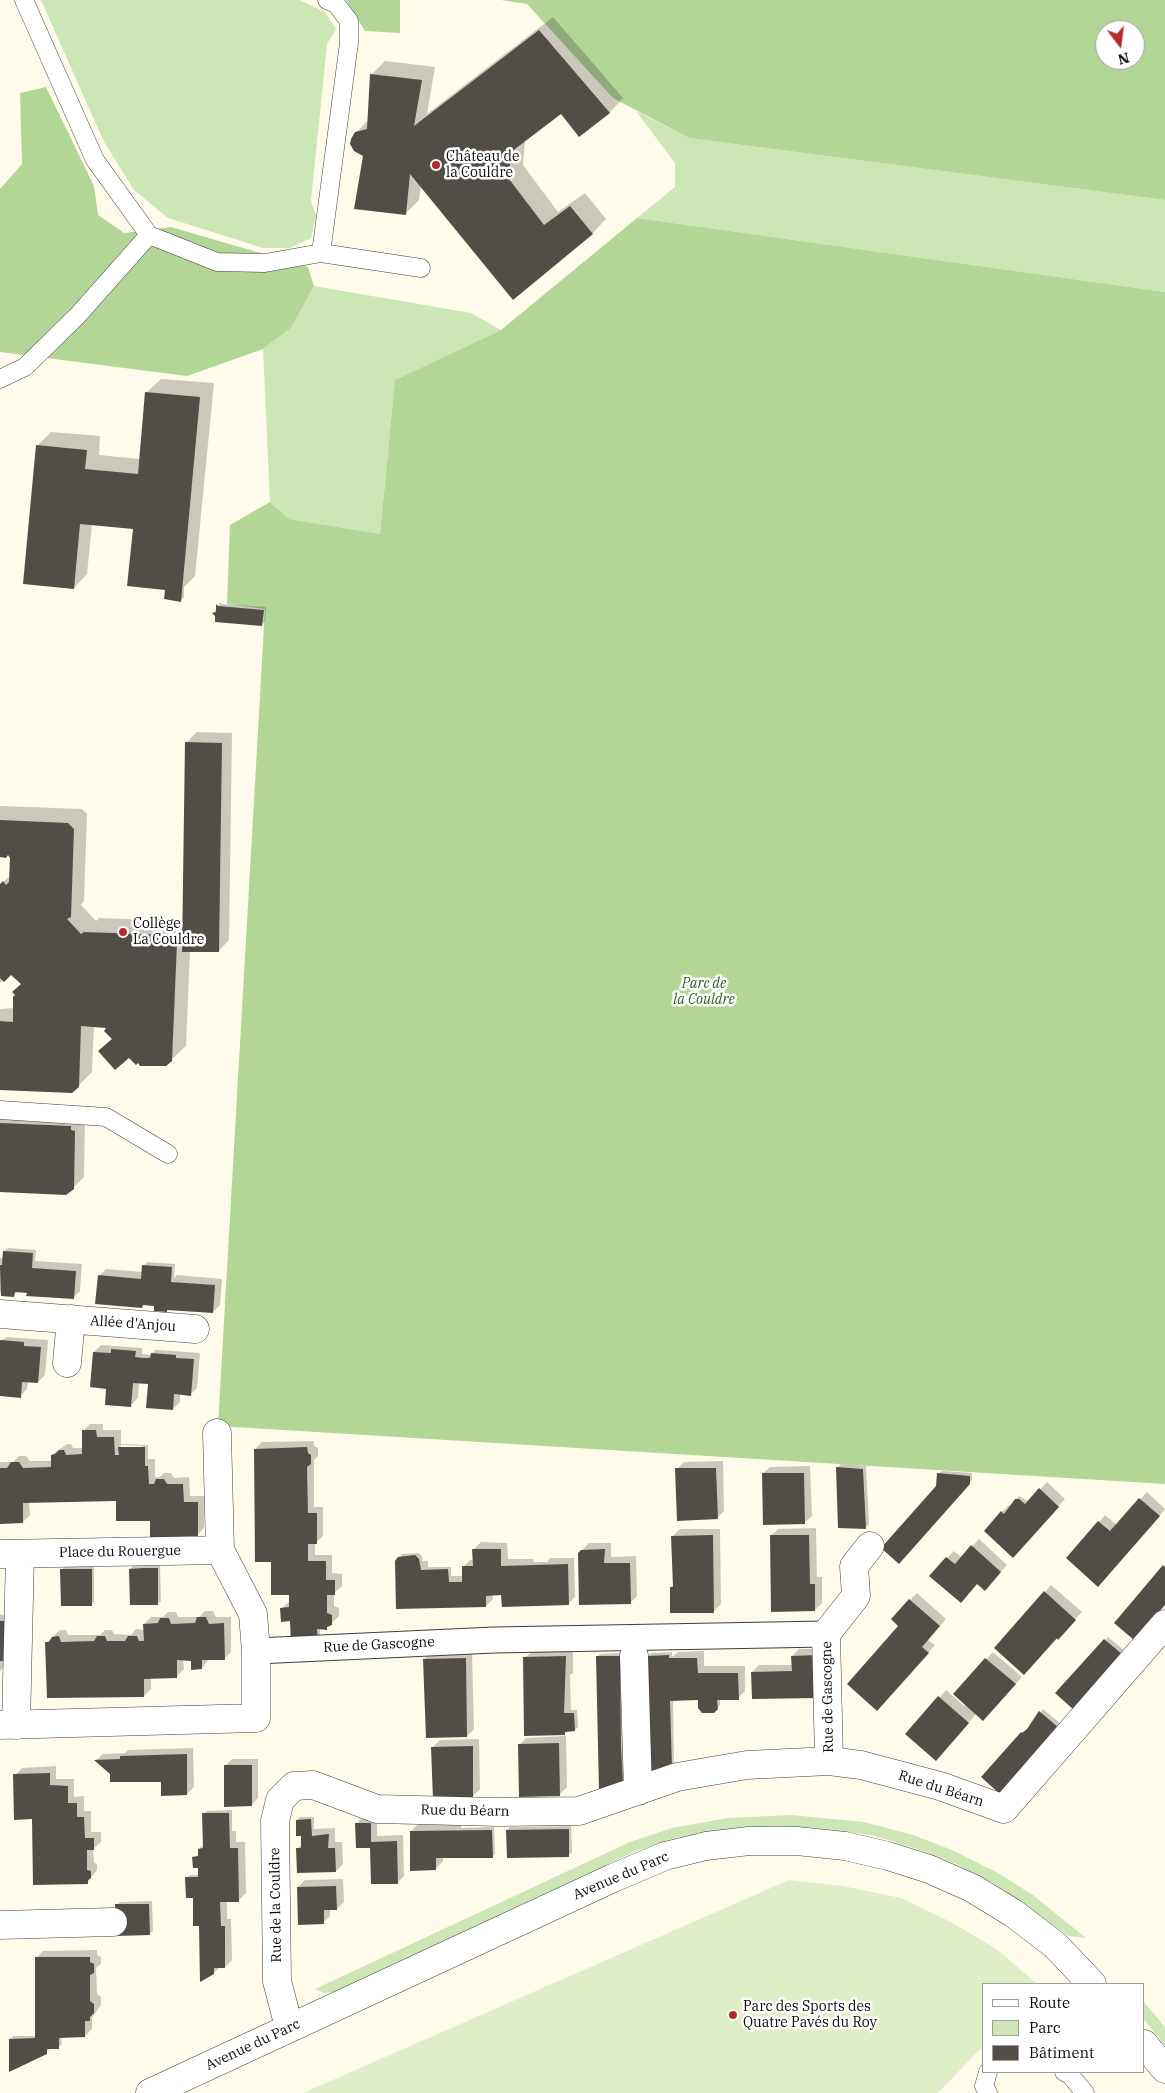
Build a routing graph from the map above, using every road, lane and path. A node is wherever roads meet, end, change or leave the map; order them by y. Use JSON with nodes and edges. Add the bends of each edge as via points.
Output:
{"nodes":[{"id":1,"x":24,"y":0,"type":"edge"},
{"id":2,"x":328,"y":0,"type":"edge"},
{"id":3,"x":149,"y":235,"type":"junction"},
{"id":4,"x":321,"y":253,"type":"junction"},
{"id":5,"x":421,"y":268,"type":"dead end"},
{"id":6,"x":0,"y":378,"type":"edge"},
{"id":7,"x":0,"y":1110,"type":"edge"},
{"id":8,"x":168,"y":1154,"type":"dead end"},
{"id":9,"x":0,"y":1314,"type":"edge"},
{"id":10,"x":71,"y":1319,"type":"junction"},
{"id":11,"x":196,"y":1329,"type":"dead end"},
{"id":12,"x":67,"y":1363,"type":"dead end"},
{"id":13,"x":218,"y":1433,"type":"dead end"},
{"id":14,"x":870,"y":1546,"type":"dead end"},
{"id":15,"x":220,"y":1550,"type":"junction"},
{"id":16,"x":10,"y":1554,"type":"edge"},
{"id":17,"x":1165,"y":1624,"type":"edge"},
{"id":18,"x":826,"y":1634,"type":"junction"},
{"id":19,"x":256,"y":1651,"type":"junction"},
{"id":20,"x":634,"y":1656,"type":"dead end"},
{"id":21,"x":8,"y":1725,"type":"edge"},
{"id":22,"x":829,"y":1761,"type":"junction"},
{"id":23,"x":294,"y":1786,"type":"joint"},
{"id":24,"x":638,"y":1791,"type":"junction"},
{"id":25,"x":113,"y":1922,"type":"dead end"},
{"id":26,"x":0,"y":1925,"type":"edge"},
{"id":27,"x":1091,"y":1983,"type":"edge"},
{"id":28,"x":289,"y":2028,"type":"junction"},
{"id":29,"x":1145,"y":2045,"type":"edge"},
{"id":30,"x":1165,"y":2069,"type":"edge"},
{"id":31,"x":1066,"y":2073,"type":"edge"},
{"id":32,"x":150,"y":2093,"type":"edge"},
{"id":33,"x":1085,"y":2093,"type":"edge"}],
"edges":[{"from":1,"to":3,"type":"lane","via":[[95,160]]},
{"from":2,"to":4,"type":"lane","via":[[336,4],[348,21],[349,43]]},
{"from":3,"to":4,"type":"lane","via":[[217,262],[264,263]]},
{"from":3,"to":6,"type":"lane","via":[[78,315],[25,367]]},
{"from":4,"to":5,"type":"lane"},
{"from":7,"to":8,"type":"lane","via":[[106,1116]]},
{"from":9,"to":10,"type":"street","name":"Allée d'Anjou"},
{"from":10,"to":11,"type":"street","name":"Allée d'Anjou"},
{"from":10,"to":12,"type":"street","name":"Allée d'Anjou"},
{"from":13,"to":15,"type":"street"},
{"from":14,"to":18,"type":"street","name":"Rue de Gascogne","via":[[854,1566],[856,1596]]},
{"from":15,"to":16,"type":"street","name":"Place du Rouergue"},
{"from":15,"to":19,"type":"street","via":[[253,1614]]},
{"from":16,"to":21,"type":"street","name":"Place du Rouergue"},
{"from":17,"to":22,"type":"street","name":"Rue du Béarn","via":[[1004,1809],[940,1786],[861,1765]]},
{"from":18,"to":19,"type":"street","name":"Rue de Gascogne","via":[[494,1640]]},
{"from":18,"to":22,"type":"street","name":"Rue de Gascogne"},
{"from":19,"to":21,"type":"street","via":[[256,1718]]},
{"from":20,"to":24,"type":"street"},
{"from":22,"to":24,"type":"street","name":"Rue du Béarn","via":[[747,1765],[677,1777]]},
{"from":23,"to":24,"type":"street","name":"Rue du Béarn","via":[[313,1786],[377,1809],[498,1812],[579,1811]]},
{"from":23,"to":28,"type":"street","name":"Rue de la Couldre","via":[[280,1800],[275,1821],[277,1981]]},
{"from":25,"to":26,"type":"street"},
{"from":27,"to":28,"type":"street","name":"Avenue du Parc","via":[[1055,1945],[1013,1913],[972,1888],[929,1869],[846,1846],[749,1841],[706,1846],[665,1856]]},
{"from":28,"to":32,"type":"street","name":"Avenue du Parc"},
{"from":29,"to":30,"type":"street"},
{"from":31,"to":33,"type":"lane"}]}
